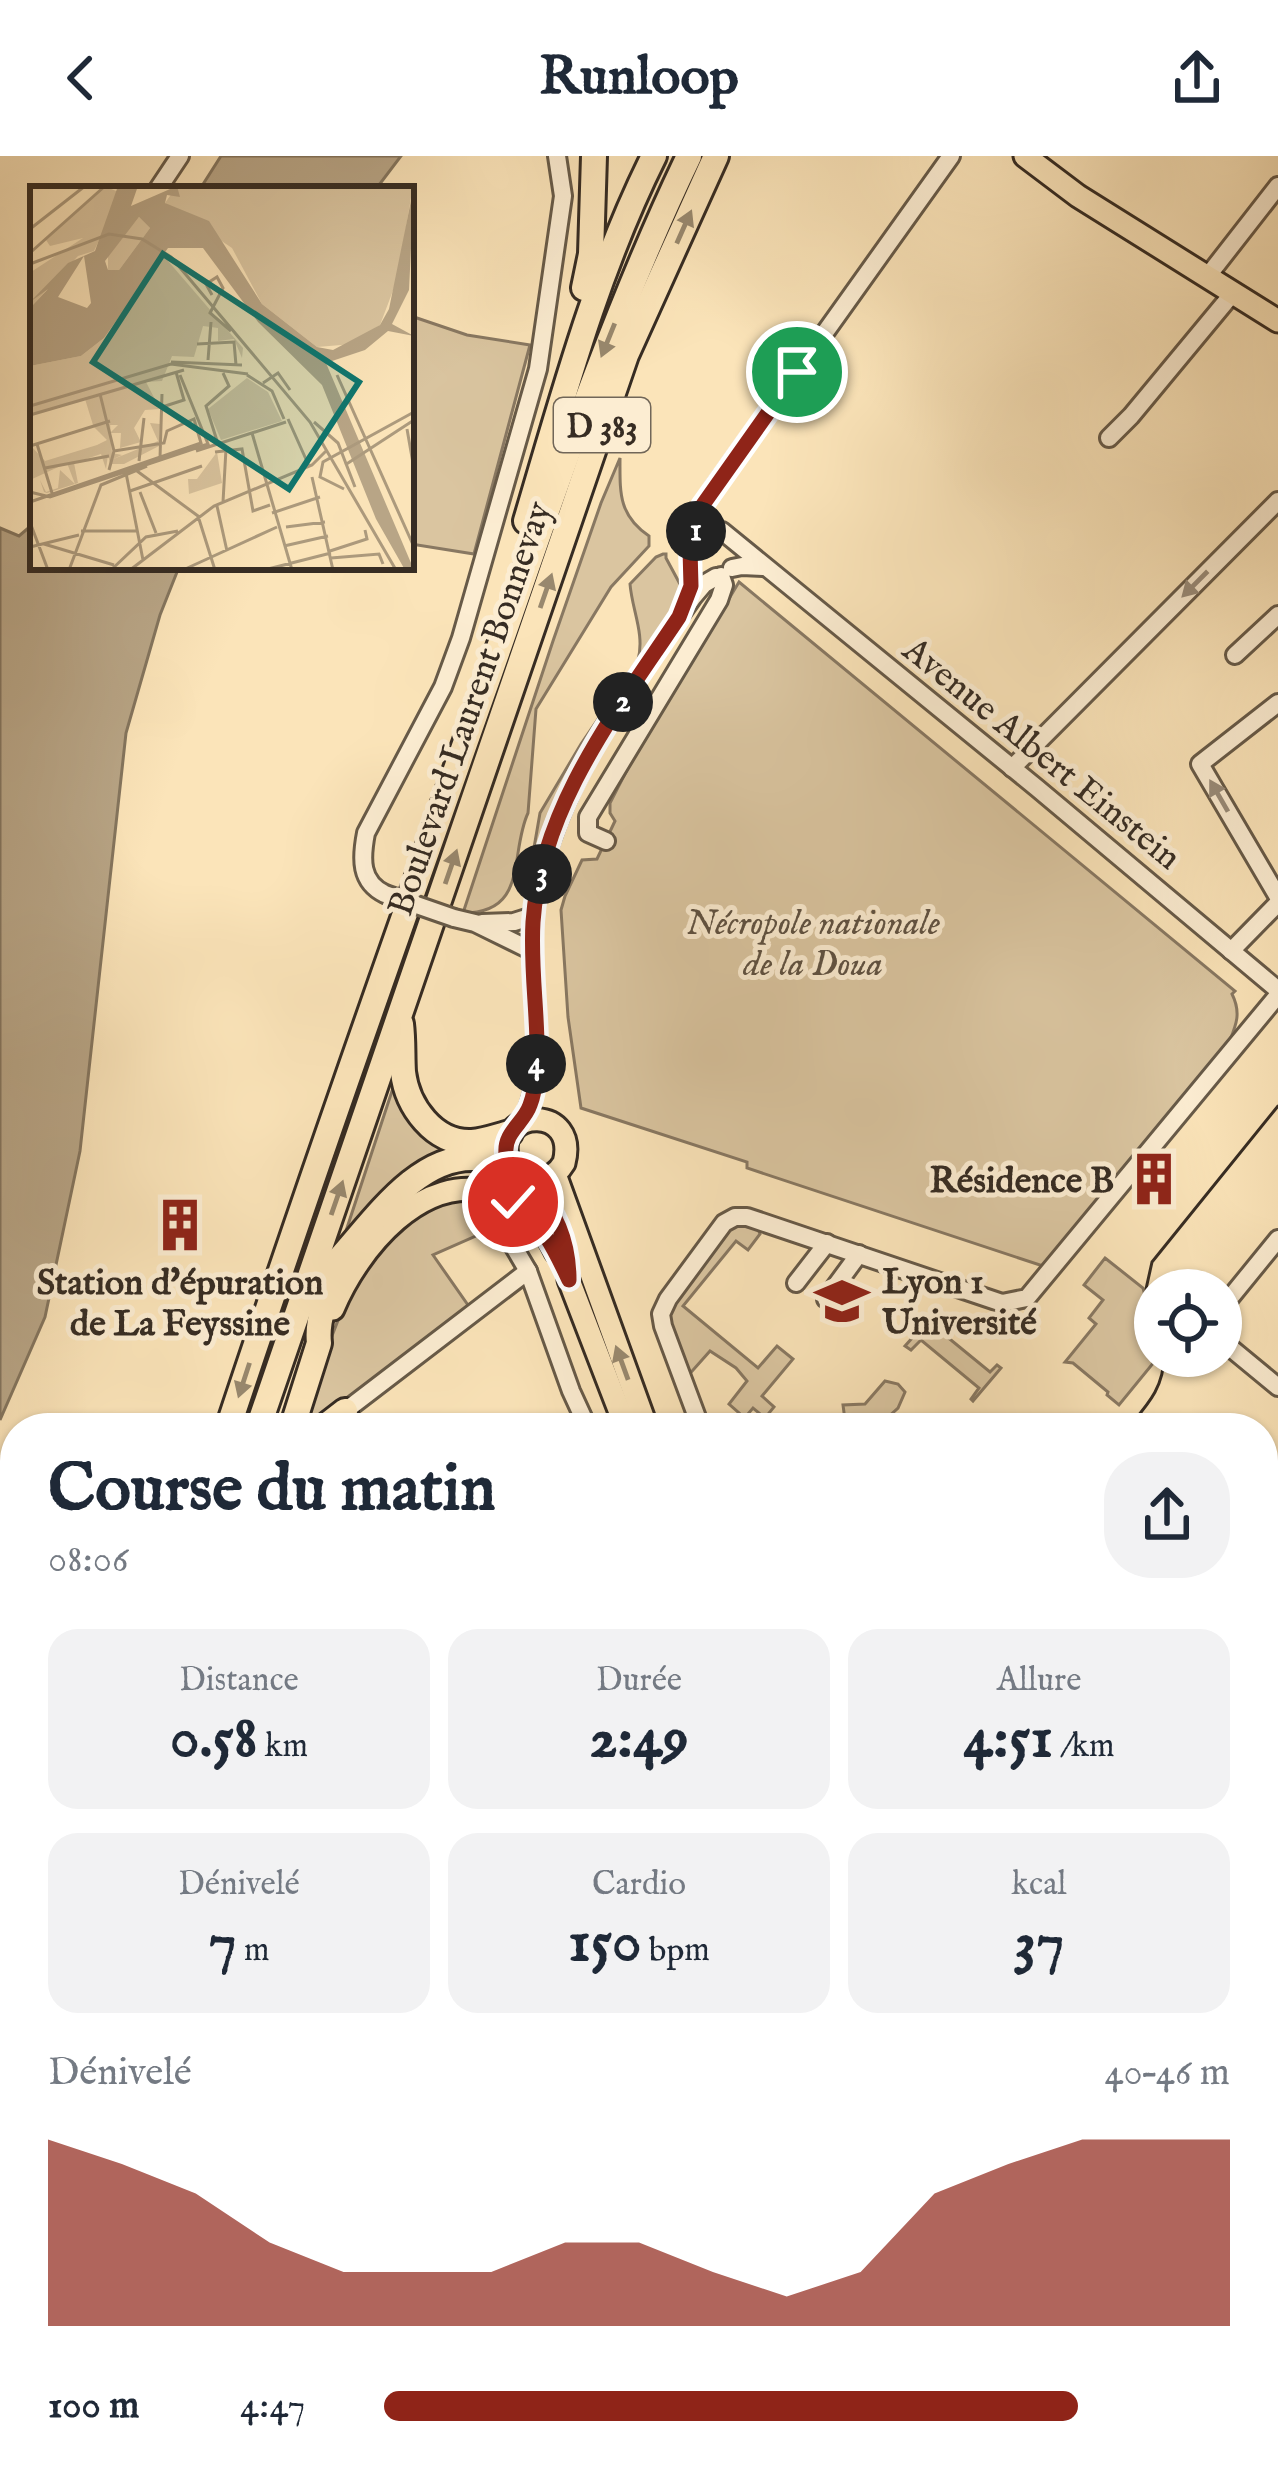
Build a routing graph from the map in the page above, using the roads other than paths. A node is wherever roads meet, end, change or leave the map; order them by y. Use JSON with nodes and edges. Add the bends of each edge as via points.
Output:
{"nodes":[{"id":1,"x":180,"y":156,"type":"edge"},
{"id":2,"x":557,"y":156,"type":"edge"},
{"id":3,"x":594,"y":156,"type":"edge"},
{"id":4,"x":654,"y":156,"type":"edge"},
{"id":5,"x":688,"y":156,"type":"edge"},
{"id":6,"x":716,"y":156,"type":"edge"},
{"id":7,"x":951,"y":156,"type":"edge"},
{"id":8,"x":1025,"y":156,"type":"edge"},
{"id":9,"x":160,"y":186,"type":"edge"},
{"id":10,"x":1278,"y":187,"type":"edge"},
{"id":11,"x":1207,"y":277,"type":"junction"},
{"id":12,"x":1233,"y":293,"type":"junction"},
{"id":13,"x":1278,"y":321,"type":"edge"},
{"id":14,"x":573,"y":361,"type":"junction"},
{"id":15,"x":1108,"y":439,"type":"dead end"},
{"id":16,"x":714,"y":488,"type":"junction"},
{"id":17,"x":1278,"y":501,"type":"edge"},
{"id":18,"x":728,"y":536,"type":"junction"},
{"id":19,"x":692,"y":551,"type":"junction"},
{"id":20,"x":764,"y":567,"type":"junction"},
{"id":21,"x":723,"y":574,"type":"junction"},
{"id":22,"x":1278,"y":615,"type":"edge"},
{"id":23,"x":679,"y":617,"type":"junction"},
{"id":24,"x":1235,"y":655,"type":"dead end"},
{"id":25,"x":480,"y":701,"type":"junction"},
{"id":26,"x":1278,"y":703,"type":"edge"},
{"id":27,"x":1012,"y":768,"type":"junction"},
{"id":28,"x":606,"y":841,"type":"dead end"},
{"id":29,"x":1278,"y":900,"type":"edge"},
{"id":30,"x":533,"y":916,"type":"junction"},
{"id":31,"x":475,"y":923,"type":"junction"},
{"id":32,"x":532,"y":951,"type":"junction"},
{"id":33,"x":1231,"y":951,"type":"junction"},
{"id":34,"x":1278,"y":993,"type":"edge"},
{"id":35,"x":400,"y":1017,"type":"junction"},
{"id":36,"x":537,"y":1070,"type":"junction"},
{"id":37,"x":553,"y":1124,"type":"junction"},
{"id":38,"x":515,"y":1129,"type":"junction"},
{"id":39,"x":518,"y":1173,"type":"junction"},
{"id":40,"x":555,"y":1174,"type":"junction"},
{"id":41,"x":495,"y":1215,"type":"dead end"},
{"id":42,"x":359,"y":1235,"type":"junction"},
{"id":43,"x":1278,"y":1239,"type":"edge"},
{"id":44,"x":827,"y":1243,"type":"junction"},
{"id":45,"x":859,"y":1254,"type":"junction"},
{"id":46,"x":528,"y":1271,"type":"junction"},
{"id":47,"x":569,"y":1280,"type":"junction"},
{"id":48,"x":796,"y":1282,"type":"dead end"},
{"id":49,"x":1242,"y":1283,"type":"edge"},
{"id":50,"x":306,"y":1290,"type":"junction"},
{"id":51,"x":826,"y":1299,"type":"dead end"},
{"id":52,"x":319,"y":1343,"type":"junction"},
{"id":53,"x":1242,"y":1357,"type":"edge"},
{"id":54,"x":1278,"y":1387,"type":"edge"},
{"id":55,"x":233,"y":1413,"type":"edge"},
{"id":56,"x":264,"y":1413,"type":"edge"},
{"id":57,"x":297,"y":1413,"type":"edge"},
{"id":58,"x":359,"y":1413,"type":"edge"},
{"id":59,"x":581,"y":1413,"type":"edge"},
{"id":60,"x":620,"y":1413,"type":"edge"},
{"id":61,"x":642,"y":1413,"type":"edge"},
{"id":62,"x":695,"y":1413,"type":"edge"}],
"edges":[{"from":1,"to":9,"type":"street"},
{"from":2,"to":31,"type":"street","bridge":true,"via":[[562,196],[538,369],[461,638],[366,833],[363,858],[374,889]]},
{"from":3,"to":14,"type":"highway","via":[[591,254]]},
{"from":4,"to":14,"type":"highway"},
{"from":5,"to":25,"type":"highway","name":"Boulevard Laurent Bonnevay","number":"D 383","one_way":true,"via":[[607,344]]},
{"from":35,"to":6,"type":"highway","name":"Boulevard Laurent Bonnevay","number":"D 383","one_way":true,"via":[[626,355]]},
{"from":7,"to":16,"type":"street"},
{"from":8,"to":11,"type":"main road"},
{"from":10,"to":11,"type":"street"},
{"from":11,"to":12,"type":"main road"},
{"from":12,"to":13,"type":"main road"},
{"from":12,"to":15,"type":"street"},
{"from":14,"to":25,"type":"highway","via":[[479,677]]},
{"from":16,"to":18,"type":"street","via":[[714,524]]},
{"from":16,"to":19,"type":"street"},
{"from":17,"to":27,"type":"street","one_way":true},
{"from":18,"to":19,"type":"street","via":[[709,530]]},
{"from":18,"to":20,"type":"street","name":"Avenue Albert Einstein"},
{"from":18,"to":21,"type":"street","via":[[737,555]]},
{"from":19,"to":21,"type":"street","via":[[700,573]]},
{"from":19,"to":23,"type":"street"},
{"from":20,"to":21,"type":"street"},
{"from":20,"to":27,"type":"street","name":"Avenue Albert Einstein"},
{"from":21,"to":23,"type":"street","via":[[699,589]]},
{"from":21,"to":28,"type":"street","via":[[719,600],[588,818],[588,833]]},
{"from":22,"to":24,"type":"street"},
{"from":23,"to":30,"type":"street","via":[[564,804]]},
{"from":25,"to":55,"type":"highway","name":"Boulevard Laurent Bonnevay","number":"D 383","one_way":true},
{"from":29,"to":26,"type":"street","one_way":true,"via":[[1200,764]]},
{"from":27,"to":33,"type":"street","name":"Avenue Albert Einstein"},
{"from":29,"to":33,"type":"street"},
{"from":30,"to":31,"type":"street"},
{"from":30,"to":32,"type":"street"},
{"from":31,"to":32,"type":"street"},
{"from":32,"to":36,"type":"street"},
{"from":33,"to":34,"type":"street","name":"Avenue Albert Einstein"},
{"from":34,"to":45,"type":"street","via":[[1027,1298],[1002,1303]]},
{"from":35,"to":38,"type":"highway","via":[[406,1086],[421,1117],[459,1141]]},
{"from":50,"to":35,"type":"highway","name":"Boulevard Laurent Bonnevay","one_way":true},
{"from":36,"to":37,"type":"street"},
{"from":36,"to":38,"type":"street","via":[[530,1106]]},
{"from":37,"to":38,"type":"main road","via":[[539,1119]]},
{"from":37,"to":40,"type":"main road","via":[[567,1148]]},
{"from":38,"to":39,"type":"main road","via":[[506,1150]]},
{"from":39,"to":40,"type":"main road","via":[[540,1180]]},
{"from":39,"to":42,"type":"highway","via":[[478,1158],[442,1165],[391,1200]]},
{"from":39,"to":47,"type":"main road","via":[[564,1238]]},
{"from":61,"to":40,"type":"main road","one_way":true},
{"from":41,"to":46,"type":"street"},
{"from":42,"to":50,"type":"highway"},
{"from":42,"to":52,"type":"highway","via":[[328,1292]]},
{"from":43,"to":49,"type":"street"},
{"from":44,"to":45,"type":"street"},
{"from":44,"to":48,"type":"street"},
{"from":44,"to":62,"type":"street","via":[[747,1217],[716,1233],[661,1314]]},
{"from":45,"to":51,"type":"street"},
{"from":46,"to":58,"type":"street"},
{"from":46,"to":59,"type":"street"},
{"from":47,"to":52,"type":"main road","via":[[529,1214],[490,1192],[451,1190],[409,1209],[379,1238]]},
{"from":47,"to":60,"type":"main road"},
{"from":50,"to":56,"type":"highway","name":"Boulevard Laurent Bonnevay"},
{"from":52,"to":57,"type":"highway"},
{"from":53,"to":54,"type":"street"}]}
